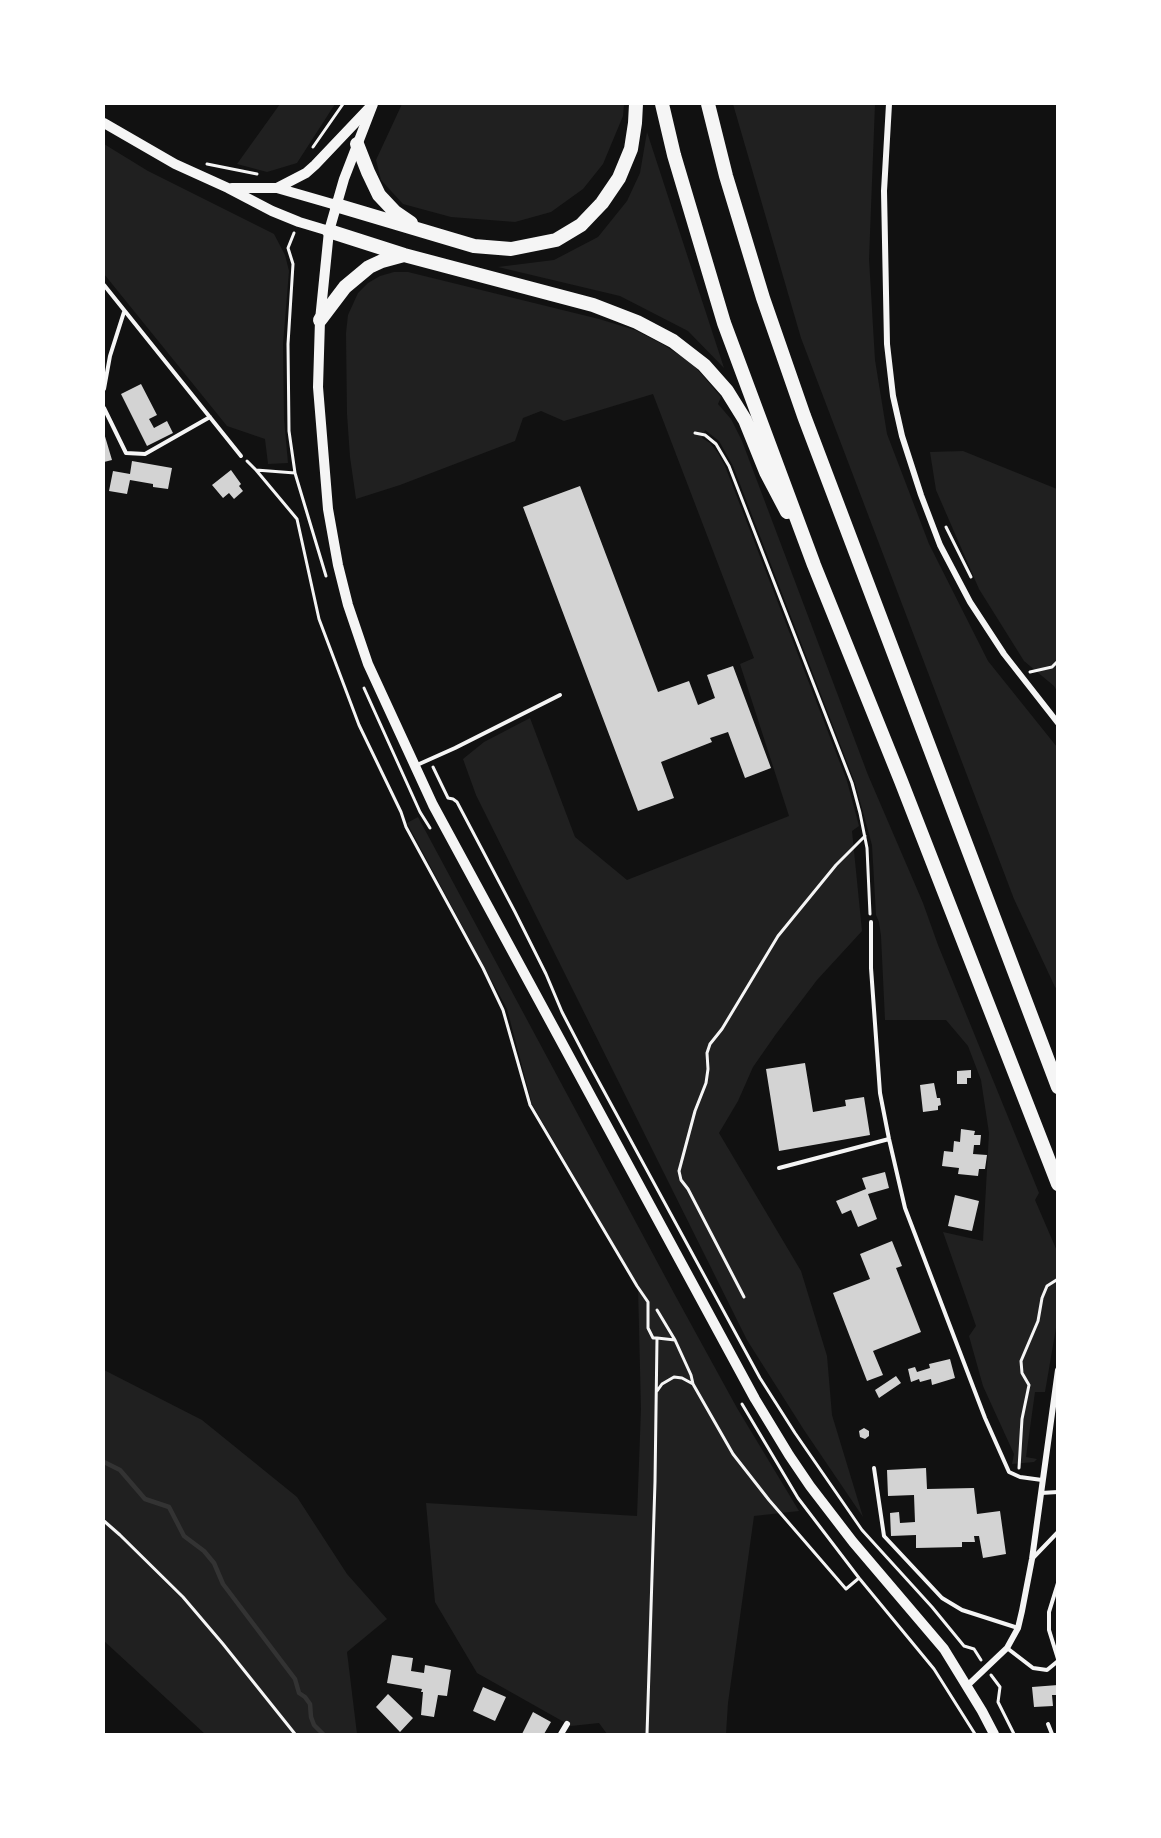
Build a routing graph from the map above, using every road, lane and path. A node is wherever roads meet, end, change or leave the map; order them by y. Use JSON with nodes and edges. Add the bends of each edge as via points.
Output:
{"nodes":[{"id":1,"x":343,"y":104,"type":"edge"},
{"id":2,"x":373,"y":104,"type":"edge"},
{"id":3,"x":636,"y":104,"type":"edge"},
{"id":4,"x":662,"y":104,"type":"edge"},
{"id":5,"x":708,"y":104,"type":"edge"},
{"id":6,"x":889,"y":104,"type":"edge"},
{"id":7,"x":104,"y":123,"type":"edge"},
{"id":8,"x":357,"y":144,"type":"junction"},
{"id":9,"x":313,"y":148,"type":"dead end"},
{"id":10,"x":175,"y":164,"type":"junction"},
{"id":11,"x":263,"y":176,"type":"dead end"},
{"id":12,"x":228,"y":188,"type":"junction"},
{"id":13,"x":277,"y":188,"type":"junction"},
{"id":14,"x":336,"y":205,"type":"junction"},
{"id":15,"x":298,"y":222,"type":"junction"},
{"id":16,"x":420,"y":230,"type":"junction"},
{"id":17,"x":329,"y":231,"type":"junction"},
{"id":18,"x":404,"y":255,"type":"junction"},
{"id":19,"x":104,"y":285,"type":"edge"},
{"id":20,"x":124,"y":311,"type":"junction"},
{"id":21,"x":320,"y":320,"type":"junction"},
{"id":22,"x":104,"y":389,"type":"edge"},
{"id":23,"x":104,"y":408,"type":"edge"},
{"id":24,"x":210,"y":417,"type":"junction"},
{"id":25,"x":695,"y":433,"type":"dead end"},
{"id":26,"x":241,"y":456,"type":"joint"},
{"id":27,"x":256,"y":470,"type":"junction"},
{"id":28,"x":295,"y":473,"type":"junction"},
{"id":29,"x":942,"y":520,"type":"dead end"},
{"id":30,"x":814,"y":565,"type":"junction"},
{"id":31,"x":326,"y":576,"type":"dead end"},
{"id":32,"x":972,"y":580,"type":"dead end"},
{"id":33,"x":1058,"y":661,"type":"edge"},
{"id":34,"x":1026,"y":665,"type":"dead end"},
{"id":35,"x":1032,"y":672,"type":"junction"},
{"id":36,"x":1020,"y":675,"type":"junction"},
{"id":37,"x":1038,"y":680,"type":"dead end"},
{"id":38,"x":362,"y":683,"type":"dead end"},
{"id":39,"x":560,"y":695,"type":"dead end"},
{"id":40,"x":1058,"y":723,"type":"edge"},
{"id":41,"x":429,"y":759,"type":"junction"},
{"id":42,"x":414,"y":766,"type":"junction"},
{"id":43,"x":430,"y":830,"type":"dead end"},
{"id":44,"x":865,"y":836,"type":"junction"},
{"id":45,"x":871,"y":922,"type":"joint"},
{"id":46,"x":1058,"y":1087,"type":"edge"},
{"id":47,"x":889,"y":1140,"type":"junction"},
{"id":48,"x":779,"y":1168,"type":"dead end"},
{"id":49,"x":1058,"y":1184,"type":"edge"},
{"id":50,"x":1058,"y":1279,"type":"edge"},
{"id":51,"x":744,"y":1297,"type":"dead end"},
{"id":52,"x":657,"y":1310,"type":"dead end"},
{"id":53,"x":657,"y":1338,"type":"junction"},
{"id":54,"x":675,"y":1340,"type":"junction"},
{"id":55,"x":1058,"y":1370,"type":"edge"},
{"id":56,"x":693,"y":1384,"type":"junction"},
{"id":57,"x":656,"y":1393,"type":"junction"},
{"id":58,"x":737,"y":1396,"type":"dead end"},
{"id":59,"x":874,"y":1468,"type":"dead end"},
{"id":60,"x":1020,"y":1477,"type":"junction"},
{"id":61,"x":1042,"y":1480,"type":"junction"},
{"id":62,"x":1058,"y":1492,"type":"edge"},
{"id":63,"x":1041,"y":1493,"type":"junction"},
{"id":64,"x":104,"y":1521,"type":"edge"},
{"id":65,"x":1058,"y":1532,"type":"edge"},
{"id":66,"x":1032,"y":1559,"type":"junction"},
{"id":67,"x":859,"y":1578,"type":"junction"},
{"id":68,"x":1058,"y":1583,"type":"edge"},
{"id":69,"x":1018,"y":1628,"type":"junction"},
{"id":70,"x":964,"y":1646,"type":"dead end"},
{"id":71,"x":1007,"y":1648,"type":"junction"},
{"id":72,"x":1058,"y":1660,"type":"edge"},
{"id":73,"x":986,"y":1668,"type":"junction"},
{"id":74,"x":967,"y":1686,"type":"junction"},
{"id":75,"x":567,"y":1724,"type":"dead end"},
{"id":76,"x":1048,"y":1724,"type":"dead end"},
{"id":77,"x":295,"y":1734,"type":"edge"},
{"id":78,"x":561,"y":1734,"type":"edge"},
{"id":79,"x":647,"y":1734,"type":"edge"},
{"id":80,"x":975,"y":1734,"type":"edge"},
{"id":81,"x":994,"y":1734,"type":"edge"},
{"id":82,"x":1014,"y":1734,"type":"edge"},
{"id":83,"x":1052,"y":1734,"type":"edge"}],
"edges":[{"from":1,"to":9,"type":"path"},
{"from":2,"to":8,"type":"main road"},
{"from":2,"to":13,"type":"main road","via":[[306,173]]},
{"from":3,"to":16,"type":"highway","via":[[630,149],[620,178],[581,225],[556,240],[511,249],[474,246]]},
{"from":4,"to":30,"type":"highway","via":[[724,323]]},
{"from":5,"to":46,"type":"highway","via":[[763,298],[804,416]]},
{"from":6,"to":36,"type":"street","via":[[884,191],[887,344],[902,436],[940,545],[970,602]]},
{"from":7,"to":10,"type":"main road"},
{"from":8,"to":14,"type":"main road"},
{"from":8,"to":16,"type":"highway","via":[[379,195]]},
{"from":10,"to":11,"type":"path","via":[[207,164]]},
{"from":10,"to":12,"type":"main road"},
{"from":12,"to":13,"type":"main road"},
{"from":12,"to":15,"type":"main road"},
{"from":13,"to":14,"type":"main road"},
{"from":14,"to":16,"type":"highway"},
{"from":14,"to":17,"type":"main road"},
{"from":15,"to":17,"type":"main road"},
{"from":15,"to":28,"type":"path","via":[[288,248],[293,264],[288,344],[289,431]]},
{"from":17,"to":18,"type":"highway"},
{"from":17,"to":21,"type":"main road"},
{"from":18,"to":21,"type":"highway","via":[[369,267],[345,287]]},
{"from":18,"to":30,"type":"highway","via":[[593,305],[673,341],[704,365],[728,391]]},
{"from":19,"to":20,"type":"lane"},
{"from":20,"to":22,"type":"lane"},
{"from":20,"to":24,"type":"lane"},
{"from":21,"to":42,"type":"main road","via":[[318,387],[328,509],[338,565],[368,664]]},
{"from":23,"to":24,"type":"lane","via":[[126,453],[145,454]]},
{"from":24,"to":26,"type":"lane"},
{"from":25,"to":44,"type":"path","via":[[716,444],[729,466],[852,783]]},
{"from":26,"to":27,"type":"path"},
{"from":27,"to":28,"type":"path"},
{"from":27,"to":53,"type":"path","via":[[297,519],[319,619],[355,714],[406,827],[503,1010],[530,1105],[648,1302],[648,1328]]},
{"from":28,"to":31,"type":"path"},
{"from":29,"to":32,"type":"path"},
{"from":30,"to":49,"type":"highway"},
{"from":33,"to":35,"type":"path","via":[[1052,667]]},
{"from":34,"to":35,"type":"path"},
{"from":35,"to":36,"type":"path"},
{"from":35,"to":37,"type":"path"},
{"from":36,"to":40,"type":"street"},
{"from":38,"to":43,"type":"path"},
{"from":39,"to":41,"type":"lane"},
{"from":41,"to":42,"type":"lane"},
{"from":41,"to":70,"type":"path","via":[[448,798],[457,802],[516,912],[587,1060],[760,1378],[862,1530]]},
{"from":42,"to":74,"type":"main road","via":[[716,1328],[783,1445],[854,1542],[944,1649]]},
{"from":44,"to":45,"type":"path"},
{"from":44,"to":51,"type":"path","via":[[777,936],[707,1053],[706,1083],[679,1172]]},
{"from":45,"to":47,"type":"lane","via":[[880,1093]]},
{"from":47,"to":48,"type":"lane"},
{"from":47,"to":60,"type":"lane","via":[[905,1209],[985,1418],[1009,1472]]},
{"from":50,"to":60,"type":"path","via":[[1047,1286],[1022,1361],[1022,1373],[1029,1385],[1022,1419]]},
{"from":52,"to":54,"type":"path"},
{"from":53,"to":54,"type":"path"},
{"from":53,"to":57,"type":"path"},
{"from":54,"to":56,"type":"path"},
{"from":55,"to":61,"type":"street"},
{"from":56,"to":57,"type":"path","via":[[674,1377]]},
{"from":56,"to":67,"type":"path","via":[[733,1454],[770,1500],[846,1588]]},
{"from":57,"to":79,"type":"path"},
{"from":58,"to":67,"type":"path","via":[[786,1480]]},
{"from":59,"to":69,"type":"lane","via":[[884,1536],[942,1598],[962,1610]]},
{"from":60,"to":61,"type":"lane"},
{"from":61,"to":63,"type":"street"},
{"from":62,"to":63,"type":"lane"},
{"from":63,"to":66,"type":"street"},
{"from":64,"to":77,"type":"path","via":[[183,1597]]},
{"from":65,"to":66,"type":"lane"},
{"from":66,"to":69,"type":"street"},
{"from":67,"to":80,"type":"path","via":[[934,1669]]},
{"from":68,"to":72,"type":"lane","via":[[1049,1612],[1049,1630]]},
{"from":69,"to":71,"type":"street"},
{"from":71,"to":72,"type":"lane","via":[[1033,1668],[1047,1670]]},
{"from":71,"to":73,"type":"street"},
{"from":73,"to":74,"type":"street"},
{"from":73,"to":82,"type":"path","via":[[1000,1687],[998,1702]]},
{"from":74,"to":81,"type":"main road"},
{"from":75,"to":78,"type":"street"},
{"from":76,"to":83,"type":"lane"}]}
